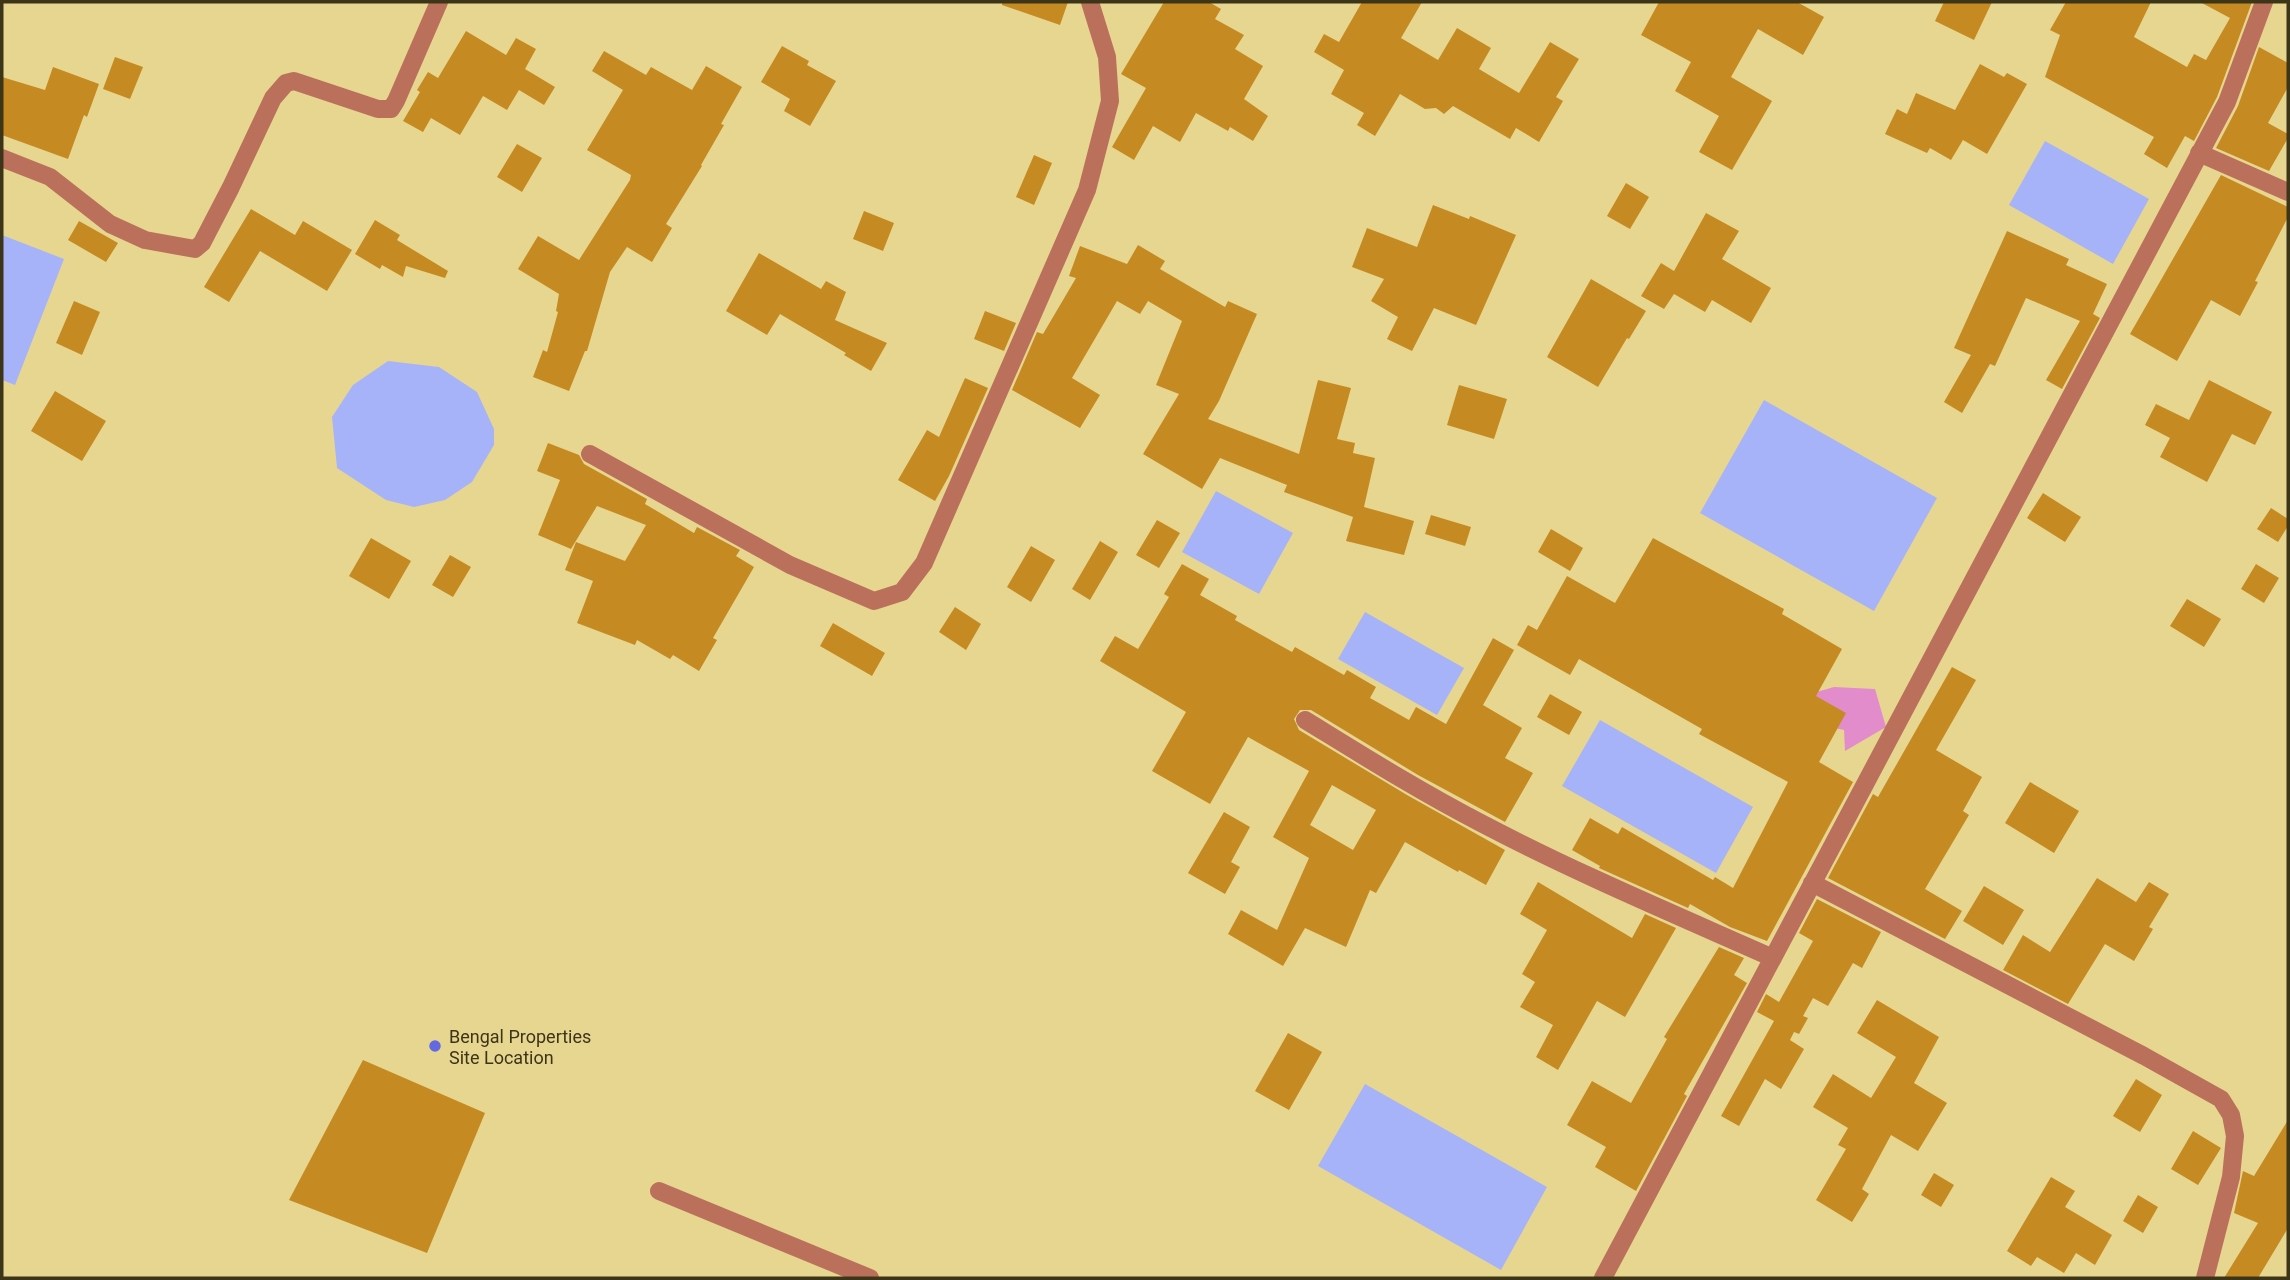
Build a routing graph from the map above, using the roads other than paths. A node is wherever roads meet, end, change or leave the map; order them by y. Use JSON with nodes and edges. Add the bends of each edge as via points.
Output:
{"nodes":[{"id":1,"x":439,"y":2,"type":"edge"},
{"id":2,"x":1090,"y":2,"type":"edge"},
{"id":3,"x":2264,"y":2,"type":"edge"},
{"id":4,"x":2200,"y":153,"type":"junction"},
{"id":5,"x":2,"y":158,"type":"edge"},
{"id":6,"x":2288,"y":192,"type":"edge"},
{"id":7,"x":590,"y":454,"type":"dead end"},
{"id":8,"x":1305,"y":720,"type":"dead end"},
{"id":9,"x":1812,"y":883,"type":"junction"},
{"id":10,"x":1773,"y":958,"type":"junction"},
{"id":11,"x":659,"y":1191,"type":"dead end"},
{"id":12,"x":870,"y":1278,"type":"edge"},
{"id":13,"x":1603,"y":1278,"type":"edge"},
{"id":14,"x":2205,"y":1278,"type":"edge"}],
"edges":[{"from":1,"to":5,"type":"street","via":[[391,109],[378,109],[294,81],[286,83],[273,98],[232,187],[195,249],[145,240],[110,224],[50,177]]},
{"from":2,"to":7,"type":"street","via":[[1107,57],[1110,101],[1087,190],[924,563],[902,592],[874,601],[790,565]]},
{"from":3,"to":4,"type":"street","via":[[2227,102]]},
{"from":4,"to":6,"type":"street"},
{"from":4,"to":9,"type":"street"},
{"from":8,"to":10,"type":"street","via":[[1479,822]]},
{"from":9,"to":10,"type":"street"},
{"from":9,"to":14,"type":"street","via":[[2221,1099],[2231,1115],[2235,1136],[2219,1230]]},
{"from":10,"to":13,"type":"street"},
{"from":11,"to":12,"type":"street"}]}
